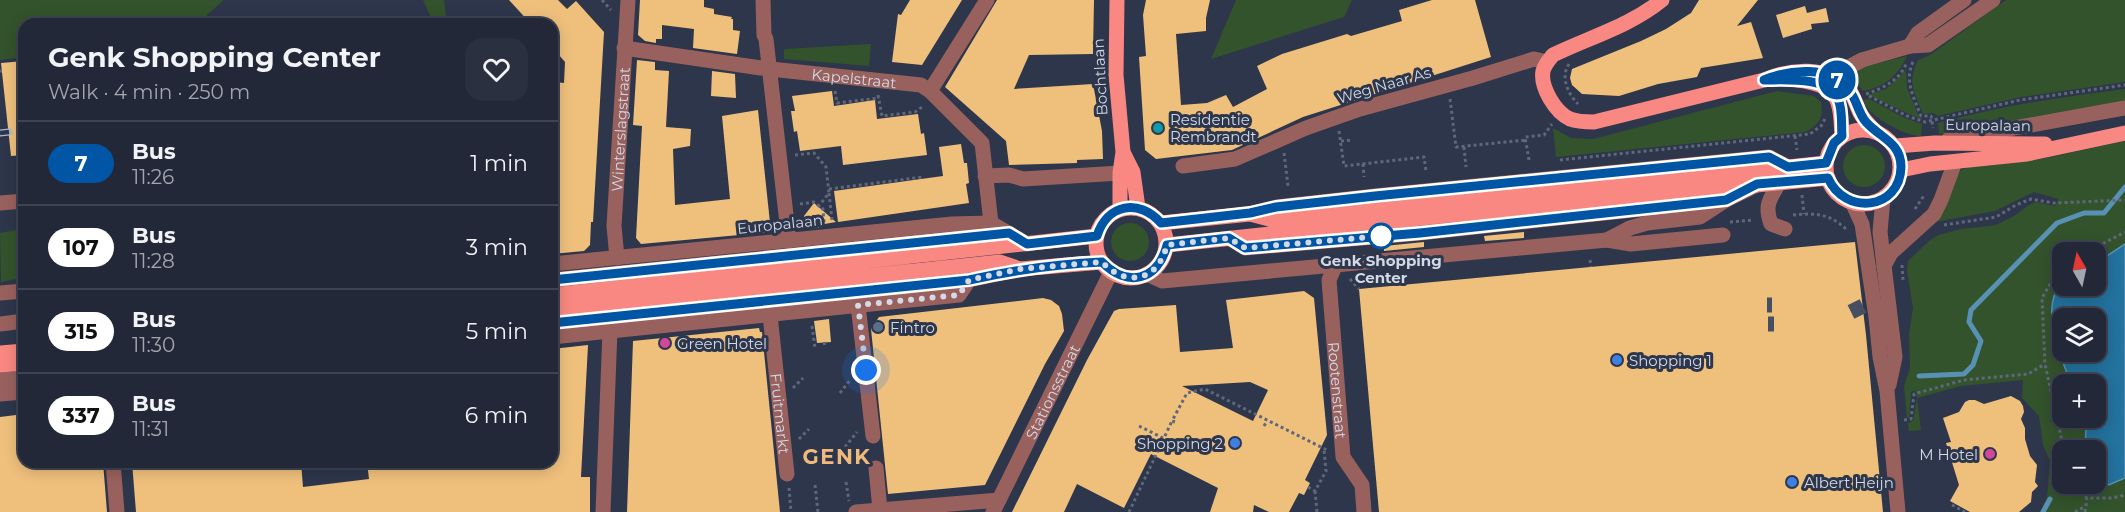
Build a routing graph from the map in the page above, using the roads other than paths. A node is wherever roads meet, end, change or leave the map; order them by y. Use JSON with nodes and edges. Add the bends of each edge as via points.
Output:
{"nodes":[{"id":1,"x":628,"y":0,"type":"edge"},
{"id":2,"x":763,"y":0,"type":"edge"},
{"id":3,"x":987,"y":0,"type":"edge"},
{"id":4,"x":1117,"y":0,"type":"edge"},
{"id":5,"x":1662,"y":0,"type":"edge"},
{"id":6,"x":1964,"y":0,"type":"edge"},
{"id":7,"x":1993,"y":0,"type":"edge"},
{"id":8,"x":624,"y":48,"type":"junction"},
{"id":9,"x":1912,"y":53,"type":"junction"},
{"id":10,"x":1547,"y":62,"type":"junction"},
{"id":11,"x":770,"y":69,"type":"junction"},
{"id":12,"x":1833,"y":84,"type":"junction"},
{"id":13,"x":930,"y":91,"type":"junction"},
{"id":14,"x":2125,"y":108,"type":"edge"},
{"id":15,"x":1875,"y":131,"type":"junction"},
{"id":16,"x":2125,"y":134,"type":"edge"},
{"id":17,"x":1842,"y":136,"type":"junction"},
{"id":18,"x":1935,"y":142,"type":"junction"},
{"id":19,"x":2080,"y":143,"type":"junction"},
{"id":20,"x":1895,"y":146,"type":"junction"},
{"id":21,"x":1123,"y":152,"type":"junction"},
{"id":22,"x":1955,"y":162,"type":"junction"},
{"id":23,"x":1183,"y":166,"type":"dead end"},
{"id":24,"x":1827,"y":170,"type":"junction"},
{"id":25,"x":1901,"y":170,"type":"junction"},
{"id":26,"x":1120,"y":173,"type":"junction"},
{"id":27,"x":985,"y":176,"type":"junction"},
{"id":28,"x":1779,"y":183,"type":"junction"},
{"id":29,"x":1757,"y":184,"type":"junction"},
{"id":30,"x":1883,"y":198,"type":"junction"},
{"id":31,"x":1726,"y":200,"type":"junction"},
{"id":32,"x":18,"y":202,"type":"edge"},
{"id":33,"x":1852,"y":202,"type":"junction"},
{"id":34,"x":0,"y":203,"type":"edge"},
{"id":35,"x":1138,"y":208,"type":"junction"},
{"id":36,"x":1120,"y":209,"type":"junction"},
{"id":37,"x":991,"y":223,"type":"junction"},
{"id":38,"x":1161,"y":223,"type":"junction"},
{"id":39,"x":1785,"y":229,"type":"dead end"},
{"id":40,"x":1009,"y":233,"type":"junction"},
{"id":41,"x":1097,"y":236,"type":"junction"},
{"id":42,"x":1229,"y":238,"type":"junction"},
{"id":43,"x":1346,"y":239,"type":"junction"},
{"id":44,"x":1723,"y":240,"type":"dead end"},
{"id":45,"x":789,"y":241,"type":"junction"},
{"id":46,"x":1611,"y":241,"type":"junction"},
{"id":47,"x":1027,"y":244,"type":"junction"},
{"id":48,"x":1167,"y":245,"type":"junction"},
{"id":49,"x":617,"y":258,"type":"junction"},
{"id":50,"x":1376,"y":261,"type":"junction"},
{"id":51,"x":558,"y":263,"type":"edge"},
{"id":52,"x":1336,"y":264,"type":"junction"},
{"id":53,"x":1884,"y":266,"type":"junction"},
{"id":54,"x":1106,"y":267,"type":"junction"},
{"id":55,"x":1020,"y":269,"type":"junction"},
{"id":56,"x":1147,"y":274,"type":"junction"},
{"id":57,"x":558,"y":279,"type":"edge"},
{"id":58,"x":969,"y":280,"type":"junction"},
{"id":59,"x":18,"y":292,"type":"edge"},
{"id":60,"x":0,"y":293,"type":"edge"},
{"id":61,"x":558,"y":294,"type":"edge"},
{"id":62,"x":558,"y":308,"type":"edge"},
{"id":63,"x":858,"y":309,"type":"junction"},
{"id":64,"x":770,"y":315,"type":"junction"},
{"id":65,"x":18,"y":322,"type":"edge"},
{"id":66,"x":558,"y":322,"type":"edge"},
{"id":67,"x":0,"y":324,"type":"edge"},
{"id":68,"x":610,"y":330,"type":"junction"},
{"id":69,"x":558,"y":336,"type":"edge"},
{"id":70,"x":18,"y":352,"type":"edge"},
{"id":71,"x":0,"y":353,"type":"edge"},
{"id":72,"x":18,"y":364,"type":"edge"},
{"id":73,"x":0,"y":365,"type":"edge"},
{"id":74,"x":18,"y":378,"type":"edge"},
{"id":75,"x":0,"y":380,"type":"edge"},
{"id":76,"x":1887,"y":391,"type":"junction"},
{"id":77,"x":18,"y":392,"type":"edge"},
{"id":78,"x":0,"y":394,"type":"edge"},
{"id":79,"x":873,"y":436,"type":"dead end"},
{"id":80,"x":113,"y":468,"type":"edge"},
{"id":81,"x":876,"y":468,"type":"dead end"},
{"id":82,"x":787,"y":474,"type":"road end"},
{"id":83,"x":996,"y":506,"type":"edge"},
{"id":84,"x":880,"y":510,"type":"junction"},
{"id":85,"x":117,"y":512,"type":"edge"},
{"id":86,"x":603,"y":512,"type":"edge"},
{"id":87,"x":856,"y":512,"type":"edge"},
{"id":88,"x":1364,"y":512,"type":"edge"},
{"id":89,"x":1898,"y":512,"type":"edge"}],
"edges":[{"from":1,"to":8,"type":"street","name":"Winterslagstraat"},
{"from":2,"to":11,"type":"street"},
{"from":3,"to":13,"type":"street"},
{"from":4,"to":21,"type":"main road","name":"Bochtlaan","via":[[1116,75]]},
{"from":5,"to":10,"type":"main road","name":"Weg Naar As","via":[[1646,13],[1562,51]]},
{"from":6,"to":9,"type":"street","via":[[1918,33]]},
{"from":7,"to":9,"type":"street"},
{"from":8,"to":11,"type":"street","name":"Kapelstraat"},
{"from":8,"to":49,"type":"street","name":"Winterslagstraat","via":[[614,226]]},
{"from":9,"to":12,"type":"street","via":[[1862,60],[1843,70]]},
{"from":10,"to":12,"type":"main road","via":[[1543,72],[1545,87],[1562,114],[1580,122],[1594,122],[1764,80]]},
{"from":10,"to":23,"type":"street","name":"Weg Naar As","via":[[1534,59],[1360,109],[1235,159]]},
{"from":11,"to":13,"type":"street","name":"Kapelstraat","via":[[921,85]]},
{"from":11,"to":45,"type":"street"},
{"from":12,"to":15,"type":"main road","via":[[1848,89],[1864,120]]},
{"from":12,"to":17,"type":"main road"},
{"from":13,"to":27,"type":"street","name":"Kapelstraat","via":[[982,143]]},
{"from":14,"to":18,"type":"street"},
{"from":15,"to":17,"type":"main road","via":[[1864,129]]},
{"from":15,"to":20,"type":"main road"},
{"from":16,"to":19,"type":"main road","name":"Europalaan"},
{"from":17,"to":24,"type":"main road","via":[[1834,143]]},
{"from":18,"to":19,"type":"main road","name":"Europalaan"},
{"from":18,"to":20,"type":"main road","name":"Europalaan"},
{"from":19,"to":22,"type":"main road","name":"Europalaan"},
{"from":20,"to":25,"type":"main road"},
{"from":21,"to":26,"type":"main road","name":"Bochtlaan"},
{"from":21,"to":35,"type":"main road","name":"Bochtlaan","via":[[1133,172]]},
{"from":22,"to":25,"type":"main road","name":"Europalaan"},
{"from":22,"to":53,"type":"street","via":[[1934,214],[1891,253]]},
{"from":24,"to":28,"type":"main road"},
{"from":24,"to":33,"type":"main road","via":[[1837,193]]},
{"from":24,"to":38,"type":"main road","via":[[1788,167],[1276,221],[1250,213]]},
{"from":25,"to":30,"type":"main road","via":[[1892,191]]},
{"from":26,"to":27,"type":"street","via":[[1023,179]]},
{"from":26,"to":36,"type":"main road","name":"Bochtlaan"},
{"from":27,"to":37,"type":"street","name":"Kapelstraat"},
{"from":28,"to":29,"type":"main road"},
{"from":28,"to":39,"type":"street","via":[[1767,205],[1767,214],[1771,224]]},
{"from":29,"to":31,"type":"street"},
{"from":29,"to":42,"type":"main road"},
{"from":30,"to":33,"type":"main road","via":[[1868,204]]},
{"from":30,"to":53,"type":"street","via":[[1880,232]]},
{"from":31,"to":43,"type":"street"},
{"from":31,"to":46,"type":"street","via":[[1700,217],[1647,223],[1630,228]]},
{"from":32,"to":34,"type":"street"},
{"from":33,"to":76,"type":"street","via":[[1862,224],[1868,267],[1868,313]]},
{"from":35,"to":36,"type":"main road"},
{"from":35,"to":38,"type":"main road"},
{"from":36,"to":41,"type":"main road","via":[[1105,219]]},
{"from":37,"to":40,"type":"street"},
{"from":37,"to":45,"type":"street","name":"Europalaan"},
{"from":38,"to":48,"type":"main road"},
{"from":40,"to":47,"type":"street"},
{"from":40,"to":57,"type":"street"},
{"from":41,"to":47,"type":"main road"},
{"from":41,"to":54,"type":"main road","via":[[1096,245]]},
{"from":42,"to":43,"type":"street","via":[[1245,248]]},
{"from":42,"to":48,"type":"main road"},
{"from":43,"to":50,"type":"street"},
{"from":44,"to":46,"type":"street","via":[[1631,244]]},
{"from":45,"to":49,"type":"street","name":"Europalaan"},
{"from":46,"to":50,"type":"street"},
{"from":47,"to":61,"type":"main road"},
{"from":48,"to":56,"type":"main road","via":[[1164,257]]},
{"from":49,"to":51,"type":"street","name":"Europalaan"},
{"from":50,"to":52,"type":"street"},
{"from":52,"to":56,"type":"street","via":[[1162,281]]},
{"from":52,"to":88,"type":"street","name":"Rootenstraat","via":[[1329,280],[1342,449],[1343,457],[1362,485]]},
{"from":53,"to":76,"type":"street","via":[[1895,357]]},
{"from":54,"to":55,"type":"main road"},
{"from":54,"to":56,"type":"main road","via":[[1129,278]]},
{"from":54,"to":83,"type":"street","name":"Stationsstraat","via":[[1104,287]]},
{"from":55,"to":58,"type":"street"},
{"from":55,"to":62,"type":"main road","via":[[1000,262]]},
{"from":58,"to":63,"type":"street","via":[[959,295]]},
{"from":58,"to":66,"type":"street"},
{"from":59,"to":60,"type":"street"},
{"from":63,"to":64,"type":"street"},
{"from":63,"to":79,"type":"street"},
{"from":64,"to":68,"type":"street"},
{"from":64,"to":82,"type":"street","name":"Fruitmarkt"},
{"from":65,"to":67,"type":"street"},
{"from":68,"to":69,"type":"street"},
{"from":68,"to":86,"type":"street"},
{"from":70,"to":71,"type":"main road"},
{"from":72,"to":73,"type":"main road"},
{"from":74,"to":75,"type":"street"},
{"from":76,"to":89,"type":"street"},
{"from":77,"to":78,"type":"street"},
{"from":80,"to":85,"type":"street"},
{"from":81,"to":84,"type":"street"},
{"from":83,"to":84,"type":"street"},
{"from":84,"to":87,"type":"street"}]}
